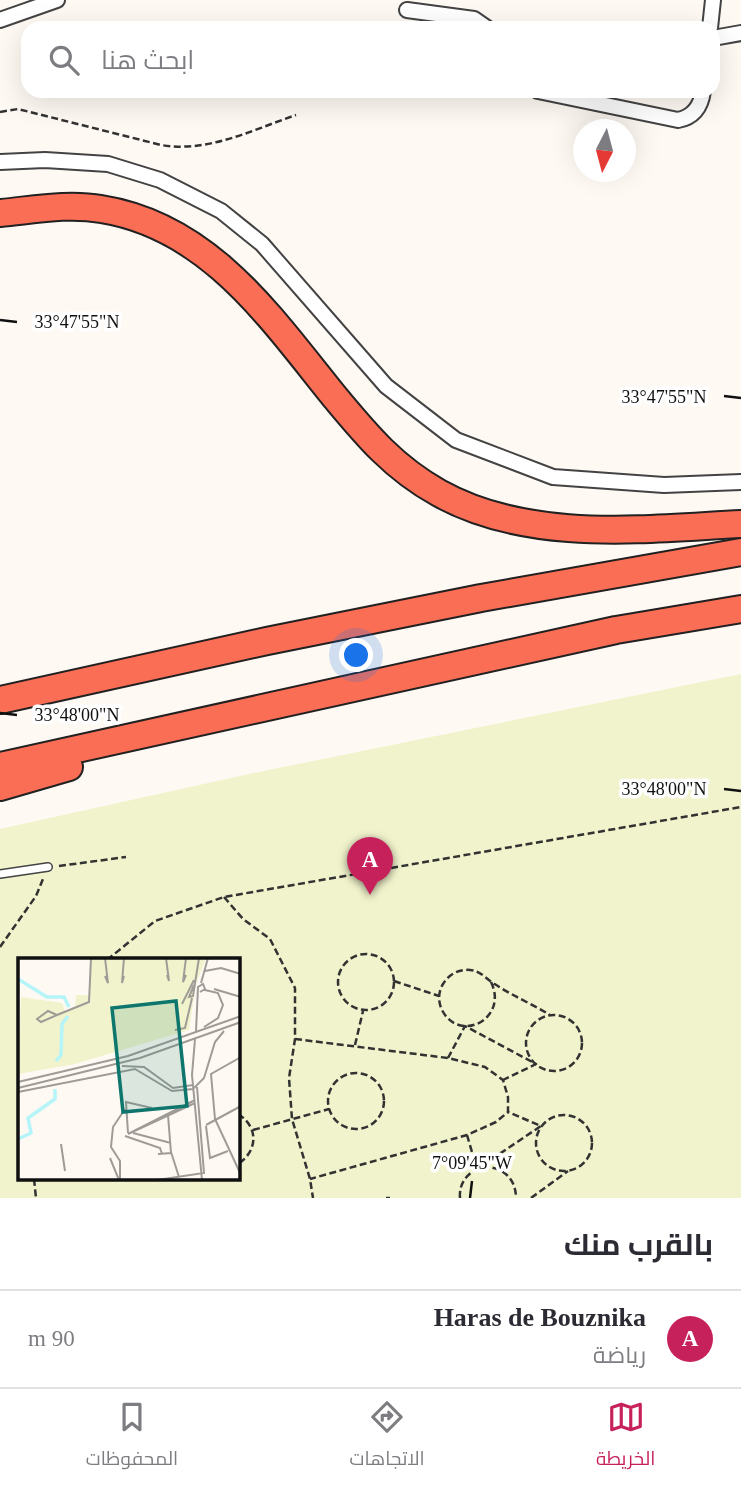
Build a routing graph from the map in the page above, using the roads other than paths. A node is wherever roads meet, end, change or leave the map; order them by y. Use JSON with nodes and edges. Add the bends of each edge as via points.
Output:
{"nodes":[{"id":1,"x":57,"y":0,"type":"edge"},
{"id":2,"x":713,"y":0,"type":"edge"},
{"id":3,"x":407,"y":10,"type":"dead end"},
{"id":4,"x":0,"y":20,"type":"edge"},
{"id":5,"x":477,"y":21,"type":"edge"},
{"id":6,"x":711,"y":21,"type":"edge"},
{"id":7,"x":741,"y":33,"type":"edge"},
{"id":8,"x":720,"y":37,"type":"edge"},
{"id":9,"x":572,"y":98,"type":"edge"},
{"id":10,"x":702,"y":98,"type":"edge"},
{"id":11,"x":0,"y":162,"type":"edge"},
{"id":12,"x":0,"y":213,"type":"edge"},
{"id":13,"x":741,"y":482,"type":"edge"},
{"id":14,"x":741,"y":524,"type":"edge"},
{"id":15,"x":741,"y":552,"type":"edge"},
{"id":16,"x":741,"y":609,"type":"edge"},
{"id":17,"x":313,"y":695,"type":"junction"},
{"id":18,"x":0,"y":700,"type":"edge"},
{"id":19,"x":0,"y":766,"type":"edge"},
{"id":20,"x":0,"y":787,"type":"edge"},
{"id":21,"x":48,"y":867,"type":"road end"},
{"id":22,"x":0,"y":874,"type":"edge"}],
"edges":[{"from":1,"to":4,"type":"street"},
{"from":2,"to":6,"type":"street"},
{"from":3,"to":5,"type":"street"},
{"from":7,"to":8,"type":"street"},
{"from":9,"to":10,"type":"street","via":[[678,120],[696,111]]},
{"from":11,"to":13,"type":"street","via":[[108,164],[160,180],[221,211],[262,244],[386,386],[456,440],[553,477],[664,485]]},
{"from":12,"to":14,"type":"highway","via":[[99,208],[175,233],[240,283],[372,442],[404,472],[482,512],[528,524],[602,528]]},
{"from":15,"to":18,"type":"highway","via":[[267,640]]},
{"from":16,"to":17,"type":"highway","via":[[616,630]]},
{"from":17,"to":19,"type":"highway"},
{"from":17,"to":20,"type":"highway"},
{"from":21,"to":22,"type":"lane"}]}
